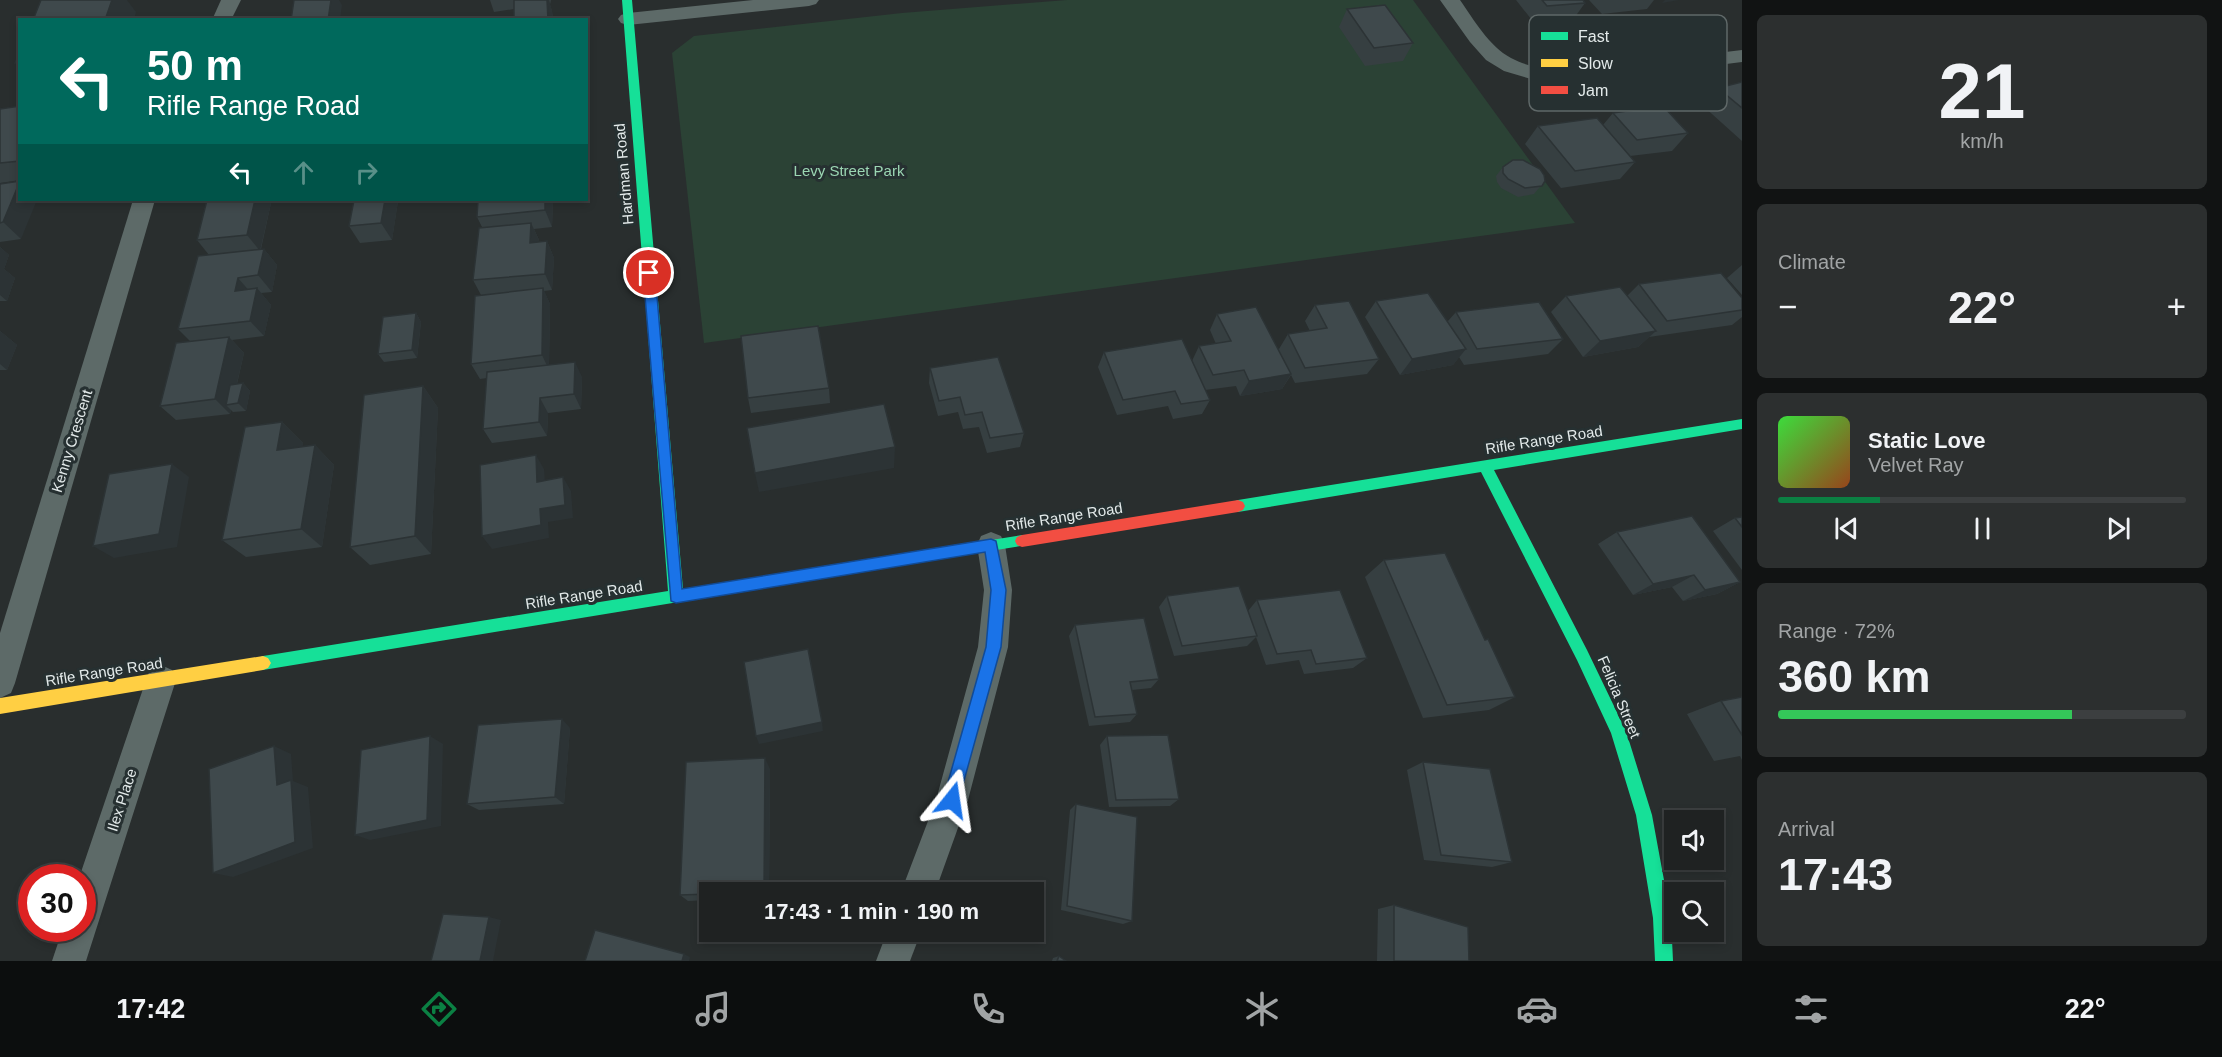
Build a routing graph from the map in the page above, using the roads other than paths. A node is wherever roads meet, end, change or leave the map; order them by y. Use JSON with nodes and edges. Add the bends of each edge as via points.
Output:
{"nodes":[{"id":1,"x":231,"y":0,"type":"edge"},
{"id":2,"x":809,"y":0,"type":"edge"},
{"id":3,"x":1450,"y":0,"type":"edge"},
{"id":4,"x":628,"y":9,"type":"edge"},
{"id":5,"x":222,"y":18,"type":"edge"},
{"id":6,"x":1742,"y":56,"type":"edge"},
{"id":7,"x":1727,"y":58,"type":"edge"},
{"id":8,"x":1529,"y":70,"type":"edge"},
{"id":9,"x":144,"y":201,"type":"edge"},
{"id":10,"x":1742,"y":424,"type":"edge"},
{"id":11,"x":1485,"y":466,"type":"junction"},
{"id":12,"x":991,"y":545,"type":"junction"},
{"id":13,"x":676,"y":597,"type":"junction"},
{"id":14,"x":161,"y":680,"type":"junction"},
{"id":15,"x":0,"y":683,"type":"edge"},
{"id":16,"x":0,"y":706,"type":"edge"},
{"id":17,"x":96,"y":877,"type":"edge"},
{"id":18,"x":922,"y":882,"type":"edge"},
{"id":19,"x":75,"y":942,"type":"edge"},
{"id":20,"x":900,"y":942,"type":"edge"},
{"id":21,"x":69,"y":961,"type":"edge"},
{"id":22,"x":893,"y":961,"type":"edge"},
{"id":23,"x":1664,"y":961,"type":"edge"}],
"edges":[{"from":1,"to":5,"type":"street"},
{"from":2,"to":4,"type":"street"},
{"from":3,"to":8,"type":"street","via":[[1487,48],[1509,66]]},
{"from":4,"to":13,"type":"street","name":"Hardman Road"},
{"from":6,"to":7,"type":"street"},
{"from":9,"to":15,"type":"street","name":"Kenny Crescent"},
{"from":10,"to":11,"type":"street","name":"Rifle Range Road"},
{"from":11,"to":12,"type":"street","name":"Rifle Range Road"},
{"from":11,"to":23,"type":"street","name":"Felicia Street","via":[[1618,730],[1644,815],[1662,918]]},
{"from":12,"to":13,"type":"street","name":"Rifle Range Road"},
{"from":12,"to":18,"type":"street","via":[[998,590],[993,647],[952,800]]},
{"from":13,"to":14,"type":"street","name":"Rifle Range Road"},
{"from":14,"to":16,"type":"street","name":"Rifle Range Road"},
{"from":14,"to":17,"type":"street","name":"Ilex Place"},
{"from":19,"to":21,"type":"street"},
{"from":20,"to":22,"type":"street"}]}
